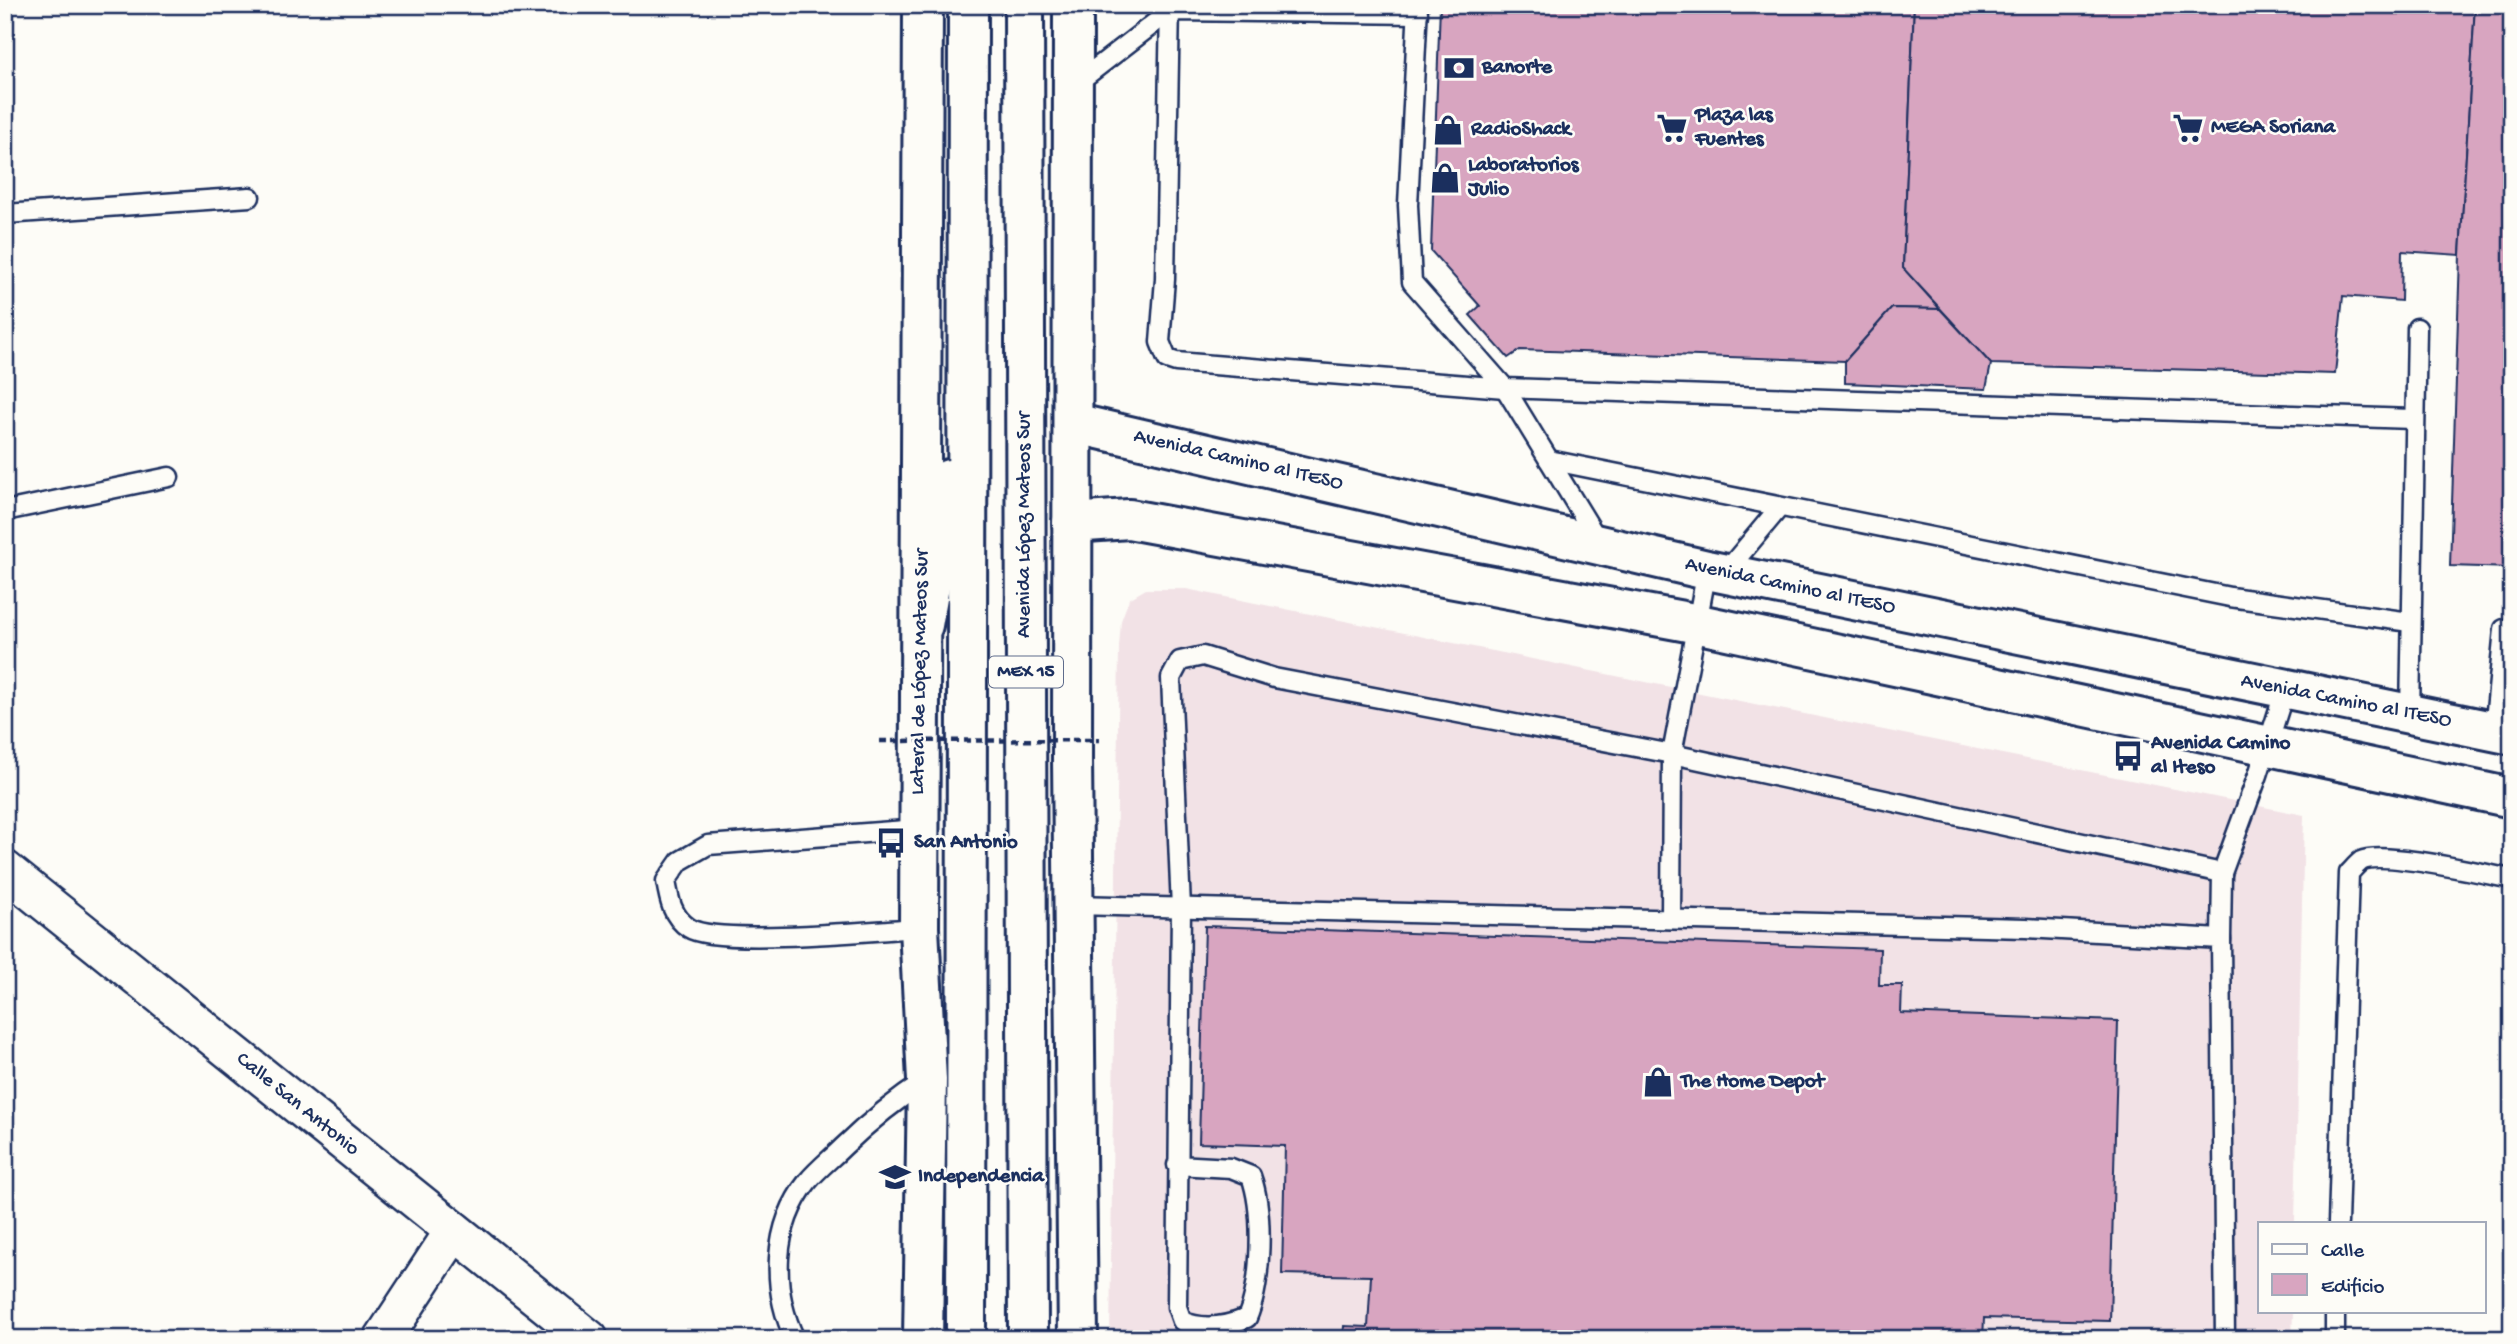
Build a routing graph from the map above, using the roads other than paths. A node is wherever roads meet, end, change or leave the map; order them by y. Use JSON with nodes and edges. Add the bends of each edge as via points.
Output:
{"nodes":[{"id":1,"x":923,"y":5,"type":"edge"},
{"id":2,"x":968,"y":5,"type":"edge"},
{"id":3,"x":1024,"y":5,"type":"edge"},
{"id":4,"x":1073,"y":5,"type":"edge"},
{"id":5,"x":1170,"y":8,"type":"edge"},
{"id":6,"x":1418,"y":9,"type":"edge"},
{"id":7,"x":1073,"y":86,"type":"junction"},
{"id":8,"x":250,"y":197,"type":"dead end"},
{"id":9,"x":5,"y":214,"type":"edge"},
{"id":10,"x":2417,"y":328,"type":"dead end"},
{"id":11,"x":968,"y":381,"type":"junction"},
{"id":12,"x":1505,"y":388,"type":"junction"},
{"id":13,"x":2413,"y":419,"type":"junction"},
{"id":14,"x":1073,"y":423,"type":"junction"},
{"id":15,"x":1549,"y":460,"type":"junction"},
{"id":16,"x":169,"y":477,"type":"dead end"},
{"id":17,"x":1779,"y":508,"type":"junction"},
{"id":18,"x":5,"y":511,"type":"edge"},
{"id":19,"x":1072,"y":523,"type":"junction"},
{"id":20,"x":1601,"y":545,"type":"junction"},
{"id":21,"x":1715,"y":572,"type":"junction"},
{"id":22,"x":2410,"y":622,"type":"junction"},
{"id":23,"x":1699,"y":624,"type":"junction"},
{"id":24,"x":923,"y":625,"type":"junction"},
{"id":25,"x":2512,"y":631,"type":"edge"},
{"id":26,"x":2285,"y":690,"type":"junction"},
{"id":27,"x":2410,"y":714,"type":"junction"},
{"id":28,"x":2503,"y":733,"type":"edge"},
{"id":29,"x":2267,"y":748,"type":"junction"},
{"id":30,"x":1672,"y":754,"type":"junction"},
{"id":31,"x":2512,"y":798,"type":"edge"},
{"id":32,"x":919,"y":829,"type":"junction"},
{"id":33,"x":5,"y":870,"type":"edge"},
{"id":34,"x":2222,"y":873,"type":"junction"},
{"id":35,"x":2512,"y":878,"type":"edge"},
{"id":36,"x":1074,"y":905,"type":"junction"},
{"id":37,"x":1181,"y":908,"type":"junction"},
{"id":38,"x":1671,"y":919,"type":"junction"},
{"id":39,"x":919,"y":928,"type":"junction"},
{"id":40,"x":2221,"y":939,"type":"junction"},
{"id":41,"x":927,"y":1080,"type":"junction"},
{"id":42,"x":1177,"y":1165,"type":"junction"},
{"id":43,"x":2338,"y":1222,"type":"edge"},
{"id":44,"x":454,"y":1231,"type":"junction"},
{"id":45,"x":2335,"y":1312,"type":"edge"},
{"id":46,"x":383,"y":1339,"type":"edge"},
{"id":47,"x":589,"y":1339,"type":"edge"},
{"id":48,"x":795,"y":1339,"type":"edge"},
{"id":49,"x":923,"y":1339,"type":"edge"},
{"id":50,"x":966,"y":1339,"type":"edge"},
{"id":51,"x":1028,"y":1339,"type":"edge"},
{"id":52,"x":1078,"y":1339,"type":"edge"},
{"id":53,"x":2225,"y":1339,"type":"edge"},
{"id":54,"x":2334,"y":1339,"type":"edge"}],
"edges":[{"from":1,"to":24,"type":"main road","name":"Lateral de López Mateos Sur"},
{"from":2,"to":11,"type":"main road","number":"MEX 15"},
{"from":3,"to":51,"type":"main road","name":"Avenida López Mateos Sur","number":"MEX 15"},
{"from":4,"to":7,"type":"main road"},
{"from":5,"to":6,"type":"lane"},
{"from":5,"to":7,"type":"lane"},
{"from":5,"to":12,"type":"lane","via":[[1160,342],[1167,359],[1189,365]]},
{"from":6,"to":12,"type":"lane","via":[[1408,205],[1412,282]]},
{"from":7,"to":14,"type":"main road"},
{"from":8,"to":9,"type":"lane"},
{"from":10,"to":13,"type":"lane"},
{"from":11,"to":24,"type":"main road"},
{"from":11,"to":50,"type":"main road","number":"MEX 15"},
{"from":12,"to":13,"type":"lane"},
{"from":12,"to":15,"type":"lane"},
{"from":13,"to":22,"type":"lane"},
{"from":14,"to":19,"type":"main road"},
{"from":14,"to":20,"type":"main road","name":"Avenida Camino al ITESO"},
{"from":15,"to":17,"type":"lane"},
{"from":15,"to":20,"type":"lane"},
{"from":16,"to":18,"type":"lane"},
{"from":17,"to":21,"type":"lane"},
{"from":17,"to":22,"type":"lane","via":[[2230,597]]},
{"from":19,"to":23,"type":"main road","via":[[1129,519]]},
{"from":19,"to":36,"type":"main road"},
{"from":20,"to":21,"type":"main road","name":"Avenida Camino al ITESO"},
{"from":21,"to":23,"type":"lane"},
{"from":21,"to":26,"type":"main road","name":"Avenida Camino al ITESO"},
{"from":22,"to":27,"type":"lane"},
{"from":23,"to":29,"type":"main road"},
{"from":23,"to":30,"type":"lane"},
{"from":24,"to":32,"type":"main road","name":"Lateral de López Mateos Sur"},
{"from":25,"to":28,"type":"lane","via":[[2504,629]]},
{"from":26,"to":27,"type":"main road","name":"Avenida Camino al ITESO"},
{"from":26,"to":29,"type":"lane"},
{"from":27,"to":28,"type":"main road","name":"Avenida Camino al ITESO"},
{"from":29,"to":31,"type":"main road"},
{"from":29,"to":34,"type":"lane"},
{"from":30,"to":34,"type":"lane"},
{"from":30,"to":37,"type":"lane","via":[[1274,678],[1203,656],[1180,661],[1171,678]]},
{"from":30,"to":38,"type":"lane"},
{"from":32,"to":39,"type":"main road","name":"Lateral de López Mateos Sur"},
{"from":32,"to":39,"type":"lane","via":[[708,845],[680,861],[666,881],[671,910],[689,928],[722,938]]},
{"from":33,"to":44,"type":"street","name":"Calle San Antonio"},
{"from":34,"to":40,"type":"lane"},
{"from":35,"to":43,"type":"lane","via":[[2377,859],[2362,860],[2349,873]]},
{"from":36,"to":37,"type":"lane"},
{"from":36,"to":52,"type":"main road"},
{"from":37,"to":38,"type":"lane"},
{"from":37,"to":42,"type":"lane"},
{"from":38,"to":40,"type":"lane","via":[[2026,928]]},
{"from":39,"to":41,"type":"main road","name":"Lateral de López Mateos Sur"},
{"from":40,"to":53,"type":"lane"},
{"from":41,"to":48,"type":"lane","via":[[870,1121],[807,1182],[784,1225],[777,1271],[784,1316]]},
{"from":41,"to":49,"type":"main road","name":"Lateral de López Mateos Sur"},
{"from":42,"to":42,"type":"lane","via":[[1231,1168],[1251,1176],[1259,1197],[1256,1297],[1248,1318],[1227,1326],[1192,1326],[1182,1321],[1177,1307]]},
{"from":44,"to":46,"type":"street"},
{"from":44,"to":47,"type":"street","name":"Calle San Antonio"},
{"from":45,"to":54,"type":"lane"}]}
